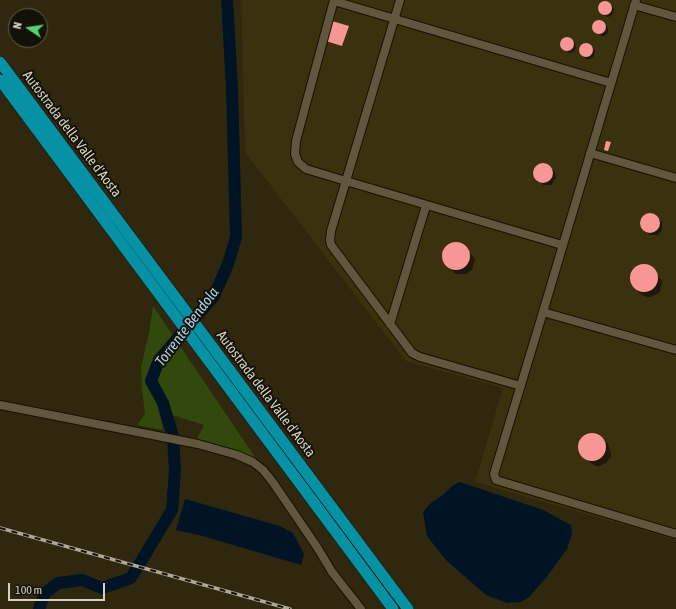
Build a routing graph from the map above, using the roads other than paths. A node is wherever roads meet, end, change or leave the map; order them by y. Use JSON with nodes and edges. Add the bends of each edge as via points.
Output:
{"nodes":[{"id":1,"x":334,"y":0,"type":"edge"},
{"id":2,"x":400,"y":0,"type":"edge"},
{"id":3,"x":635,"y":2,"type":"edge"},
{"id":4,"x":676,"y":17,"type":"edge"},
{"id":5,"x":394,"y":19,"type":"junction"},
{"id":6,"x":0,"y":62,"type":"edge"},
{"id":7,"x":0,"y":80,"type":"edge"},
{"id":8,"x":611,"y":83,"type":"junction"},
{"id":9,"x":590,"y":153,"type":"junction"},
{"id":10,"x":676,"y":178,"type":"edge"},
{"id":11,"x":346,"y":181,"type":"junction"},
{"id":12,"x":426,"y":206,"type":"junction"},
{"id":13,"x":562,"y":245,"type":"junction"},
{"id":14,"x":165,"y":294,"type":"junction"},
{"id":15,"x":543,"y":312,"type":"junction"},
{"id":16,"x":390,"y":324,"type":"junction"},
{"id":17,"x":676,"y":350,"type":"edge"},
{"id":18,"x":521,"y":386,"type":"junction"},
{"id":19,"x":0,"y":405,"type":"edge"},
{"id":20,"x":676,"y":534,"type":"edge"},
{"id":21,"x":361,"y":609,"type":"edge"},
{"id":22,"x":394,"y":609,"type":"edge"},
{"id":23,"x":408,"y":609,"type":"edge"}],
"edges":[{"from":1,"to":5,"type":"street"},
{"from":1,"to":11,"type":"street","via":[[296,141],[295,154],[298,162],[306,168]]},
{"from":2,"to":5,"type":"street"},
{"from":3,"to":4,"type":"street"},
{"from":3,"to":8,"type":"street"},
{"from":5,"to":8,"type":"street"},
{"from":5,"to":11,"type":"street"},
{"from":6,"to":14,"type":"highway","name":"Autostrada della Valle d'Aosta"},
{"from":7,"to":14,"type":"highway","name":"Autostrada della Valle d'Aosta"},
{"from":8,"to":9,"type":"street"},
{"from":9,"to":10,"type":"street"},
{"from":9,"to":13,"type":"street"},
{"from":11,"to":12,"type":"street"},
{"from":11,"to":16,"type":"street","via":[[331,231],[331,245]]},
{"from":12,"to":13,"type":"street"},
{"from":12,"to":16,"type":"street"},
{"from":13,"to":15,"type":"street"},
{"from":14,"to":22,"type":"highway","name":"Autostrada della Valle d'Aosta","via":[[186,330]]},
{"from":14,"to":23,"type":"highway","name":"Autostrada della Valle d'Aosta","via":[[192,320]]},
{"from":15,"to":17,"type":"street"},
{"from":15,"to":18,"type":"street"},
{"from":16,"to":18,"type":"street","via":[[412,353],[420,357]]},
{"from":18,"to":20,"type":"street","via":[[494,474],[496,480]]},
{"from":19,"to":21,"type":"street","via":[[180,440],[237,455],[253,462],[263,470],[332,572]]}]}
